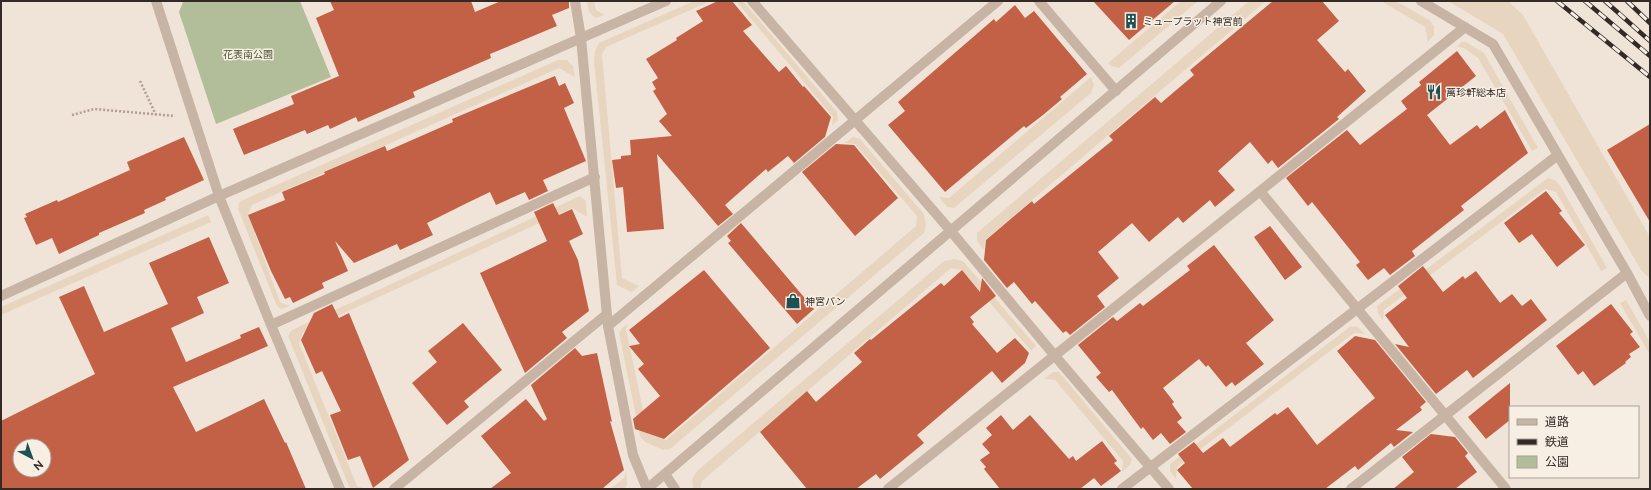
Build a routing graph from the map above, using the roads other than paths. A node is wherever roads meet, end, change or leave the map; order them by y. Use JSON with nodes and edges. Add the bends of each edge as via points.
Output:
{"nodes":[{"id":1,"x":156,"y":1,"type":"edge"},
{"id":2,"x":575,"y":1,"type":"edge"},
{"id":3,"x":666,"y":1,"type":"edge"},
{"id":4,"x":752,"y":1,"type":"edge"},
{"id":5,"x":998,"y":1,"type":"edge"},
{"id":6,"x":1039,"y":1,"type":"edge"},
{"id":7,"x":1220,"y":1,"type":"edge"},
{"id":8,"x":1421,"y":1,"type":"edge"},
{"id":9,"x":1465,"y":27,"type":"junction"},
{"id":10,"x":581,"y":38,"type":"junction"},
{"id":11,"x":1116,"y":91,"type":"junction"},
{"id":12,"x":854,"y":120,"type":"junction"},
{"id":13,"x":1558,"y":155,"type":"junction"},
{"id":14,"x":595,"y":177,"type":"junction"},
{"id":15,"x":1260,"y":191,"type":"junction"},
{"id":16,"x":220,"y":196,"type":"junction"},
{"id":17,"x":950,"y":230,"type":"junction"},
{"id":18,"x":1627,"y":273,"type":"junction"},
{"id":19,"x":1,"y":296,"type":"edge"},
{"id":20,"x":1358,"y":309,"type":"junction"},
{"id":21,"x":1648,"y":309,"type":"edge"},
{"id":22,"x":607,"y":314,"type":"junction"},
{"id":23,"x":271,"y":325,"type":"junction"},
{"id":24,"x":608,"y":326,"type":"junction"},
{"id":25,"x":1054,"y":356,"type":"junction"},
{"id":26,"x":1445,"y":415,"type":"junction"},
{"id":27,"x":1150,"y":468,"type":"junction"},
{"id":28,"x":665,"y":474,"type":"junction"},
{"id":29,"x":340,"y":489,"type":"edge"},
{"id":30,"x":394,"y":489,"type":"edge"},
{"id":31,"x":647,"y":489,"type":"edge"},
{"id":32,"x":675,"y":489,"type":"edge"},
{"id":33,"x":888,"y":489,"type":"edge"},
{"id":34,"x":1122,"y":489,"type":"edge"},
{"id":35,"x":1169,"y":489,"type":"edge"},
{"id":36,"x":1351,"y":489,"type":"edge"},
{"id":37,"x":1506,"y":489,"type":"edge"}],
"edges":[{"from":1,"to":16,"type":"street"},
{"from":2,"to":10,"type":"street"},
{"from":3,"to":10,"type":"street"},
{"from":4,"to":12,"type":"street"},
{"from":5,"to":12,"type":"street"},
{"from":6,"to":11,"type":"street"},
{"from":7,"to":11,"type":"street"},
{"from":8,"to":9,"type":"street"},
{"from":9,"to":13,"type":"street","via":[[1494,44]]},
{"from":9,"to":15,"type":"street"},
{"from":10,"to":14,"type":"street"},
{"from":10,"to":16,"type":"street"},
{"from":11,"to":17,"type":"street"},
{"from":12,"to":17,"type":"street"},
{"from":12,"to":24,"type":"street"},
{"from":13,"to":18,"type":"street"},
{"from":13,"to":20,"type":"street"},
{"from":14,"to":22,"type":"street"},
{"from":14,"to":23,"type":"street"},
{"from":15,"to":20,"type":"street"},
{"from":15,"to":25,"type":"street"},
{"from":16,"to":19,"type":"street"},
{"from":16,"to":23,"type":"street"},
{"from":17,"to":25,"type":"street"},
{"from":17,"to":28,"type":"street"},
{"from":18,"to":21,"type":"street"},
{"from":18,"to":26,"type":"street"},
{"from":20,"to":26,"type":"street"},
{"from":20,"to":27,"type":"street"},
{"from":22,"to":24,"type":"street"},
{"from":22,"to":30,"type":"street"},
{"from":23,"to":29,"type":"street"},
{"from":24,"to":31,"type":"street","via":[[633,455]]},
{"from":25,"to":27,"type":"street"},
{"from":25,"to":33,"type":"street"},
{"from":26,"to":36,"type":"street"},
{"from":26,"to":37,"type":"street"},
{"from":27,"to":34,"type":"street"},
{"from":27,"to":35,"type":"street"},
{"from":28,"to":31,"type":"street"},
{"from":28,"to":32,"type":"street"}]}
